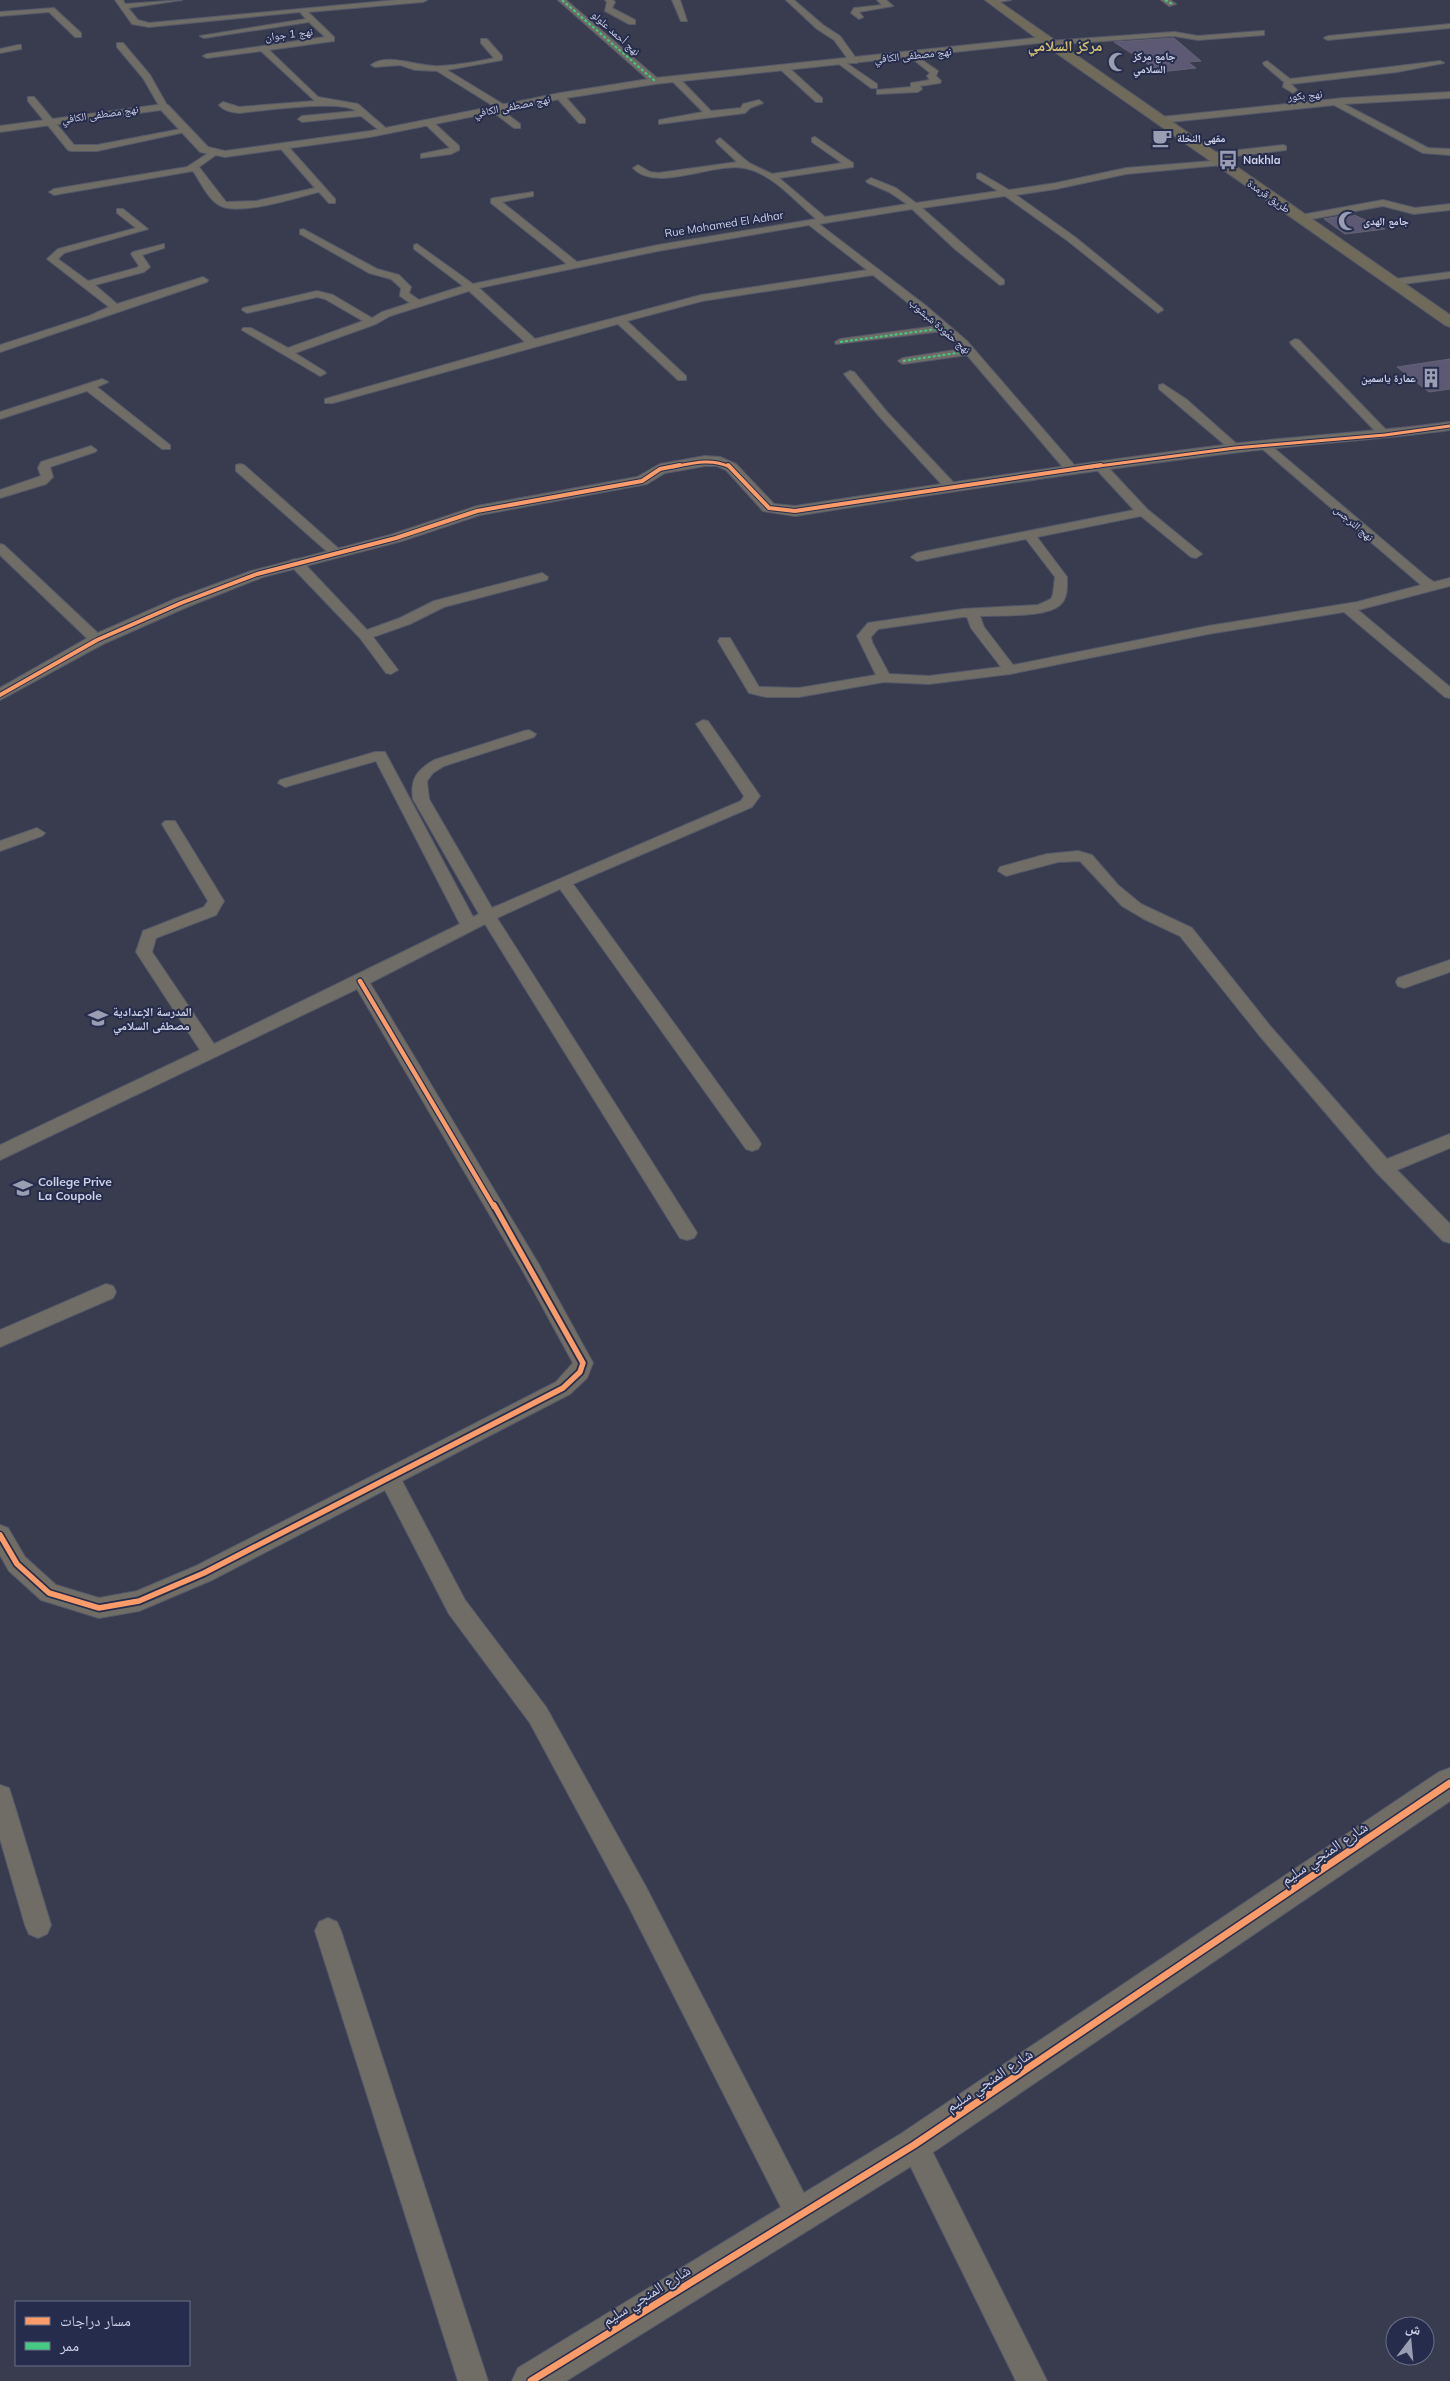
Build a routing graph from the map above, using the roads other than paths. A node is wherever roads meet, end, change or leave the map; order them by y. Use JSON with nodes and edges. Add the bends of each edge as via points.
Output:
{"nodes":[{"id":1,"x":178,"y":0,"type":"edge"},
{"id":2,"x":288,"y":0,"type":"edge"},
{"id":3,"x":423,"y":0,"type":"edge"},
{"id":4,"x":562,"y":0,"type":"edge"},
{"id":5,"x":610,"y":0,"type":"edge"},
{"id":6,"x":676,"y":0,"type":"edge"},
{"id":7,"x":790,"y":0,"type":"edge"},
{"id":8,"x":881,"y":0,"type":"edge"},
{"id":9,"x":1007,"y":0,"type":"edge"},
{"id":10,"x":991,"y":1,"type":"edge"},
{"id":11,"x":394,"y":2,"type":"junction"},
{"id":12,"x":122,"y":3,"type":"edge"},
{"id":13,"x":400,"y":9,"type":"dead end"},
{"id":14,"x":298,"y":10,"type":"junction"},
{"id":15,"x":0,"y":14,"type":"edge"},
{"id":16,"x":859,"y":17,"type":"dead end"},
{"id":17,"x":684,"y":19,"type":"dead end"},
{"id":18,"x":312,"y":20,"type":"junction"},
{"id":19,"x":632,"y":22,"type":"dead end"},
{"id":20,"x":1450,"y":26,"type":"edge"},
{"id":21,"x":1261,"y":33,"type":"dead end"},
{"id":22,"x":78,"y":36,"type":"dead end"},
{"id":23,"x":204,"y":36,"type":"dead end"},
{"id":24,"x":1328,"y":38,"type":"dead end"},
{"id":25,"x":484,"y":41,"type":"dead end"},
{"id":26,"x":1046,"y":42,"type":"junction"},
{"id":27,"x":120,"y":46,"type":"dead end"},
{"id":28,"x":18,"y":47,"type":"dead end"},
{"id":29,"x":263,"y":49,"type":"junction"},
{"id":30,"x":0,"y":51,"type":"edge"},
{"id":31,"x":912,"y":55,"type":"junction"},
{"id":32,"x":207,"y":56,"type":"dead end"},
{"id":33,"x":854,"y":61,"type":"junction"},
{"id":34,"x":842,"y":62,"type":"junction"},
{"id":35,"x":1267,"y":62,"type":"dead end"},
{"id":36,"x":1440,"y":63,"type":"dead end"},
{"id":37,"x":375,"y":65,"type":"dead end"},
{"id":38,"x":784,"y":68,"type":"junction"},
{"id":39,"x":440,"y":69,"type":"junction"},
{"id":40,"x":675,"y":79,"type":"junction"},
{"id":41,"x":655,"y":81,"type":"junction"},
{"id":42,"x":1288,"y":82,"type":"junction"},
{"id":43,"x":1450,"y":95,"type":"edge"},
{"id":44,"x":560,"y":96,"type":"junction"},
{"id":45,"x":31,"y":99,"type":"dead end"},
{"id":46,"x":819,"y":100,"type":"dead end"},
{"id":47,"x":330,"y":102,"type":"junction"},
{"id":48,"x":759,"y":103,"type":"dead end"},
{"id":49,"x":1337,"y":103,"type":"junction"},
{"id":50,"x":223,"y":105,"type":"dead end"},
{"id":51,"x":1314,"y":105,"type":"junction"},
{"id":52,"x":164,"y":108,"type":"junction"},
{"id":53,"x":499,"y":108,"type":"junction"},
{"id":54,"x":363,"y":113,"type":"junction"},
{"id":55,"x":709,"y":114,"type":"junction"},
{"id":56,"x":302,"y":119,"type":"dead end"},
{"id":57,"x":1162,"y":120,"type":"junction"},
{"id":58,"x":582,"y":121,"type":"dead end"},
{"id":59,"x":51,"y":122,"type":"junction"},
{"id":60,"x":662,"y":122,"type":"dead end"},
{"id":61,"x":429,"y":123,"type":"junction"},
{"id":62,"x":517,"y":126,"type":"dead end"},
{"id":63,"x":0,"y":129,"type":"edge"},
{"id":64,"x":384,"y":131,"type":"junction"},
{"id":65,"x":186,"y":132,"type":"junction"},
{"id":66,"x":815,"y":140,"type":"dead end"},
{"id":67,"x":720,"y":141,"type":"dead end"},
{"id":68,"x":283,"y":146,"type":"junction"},
{"id":69,"x":1283,"y":148,"type":"dead end"},
{"id":70,"x":1450,"y":152,"type":"edge"},
{"id":71,"x":213,"y":153,"type":"junction"},
{"id":72,"x":424,"y":156,"type":"dead end"},
{"id":73,"x":1216,"y":159,"type":"junction"},
{"id":74,"x":746,"y":165,"type":"junction"},
{"id":75,"x":196,"y":167,"type":"junction"},
{"id":76,"x":638,"y":168,"type":"dead end"},
{"id":77,"x":980,"y":176,"type":"dead end"},
{"id":78,"x":770,"y":177,"type":"junction"},
{"id":79,"x":871,"y":181,"type":"dead end"},
{"id":80,"x":521,"y":185,"type":"dead end"},
{"id":81,"x":321,"y":189,"type":"junction"},
{"id":82,"x":54,"y":192,"type":"dead end"},
{"id":83,"x":1010,"y":194,"type":"junction"},
{"id":84,"x":332,"y":201,"type":"dead end"},
{"id":85,"x":915,"y":206,"type":"junction"},
{"id":86,"x":1450,"y":207,"type":"edge"},
{"id":87,"x":120,"y":211,"type":"dead end"},
{"id":88,"x":1301,"y":218,"type":"junction"},
{"id":89,"x":817,"y":222,"type":"junction"},
{"id":90,"x":303,"y":232,"type":"dead end"},
{"id":91,"x":161,"y":246,"type":"dead end"},
{"id":92,"x":417,"y":247,"type":"dead end"},
{"id":93,"x":575,"y":265,"type":"junction"},
{"id":94,"x":873,"y":272,"type":"junction"},
{"id":95,"x":1450,"y":275,"type":"edge"},
{"id":96,"x":203,"y":280,"type":"dead end"},
{"id":97,"x":1000,"y":282,"type":"dead end"},
{"id":98,"x":1395,"y":282,"type":"junction"},
{"id":99,"x":87,"y":284,"type":"junction"},
{"id":100,"x":471,"y":288,"type":"junction"},
{"id":101,"x":418,"y":304,"type":"junction"},
{"id":102,"x":115,"y":308,"type":"junction"},
{"id":103,"x":247,"y":310,"type":"dead end"},
{"id":104,"x":1158,"y":310,"type":"dead end"},
{"id":105,"x":620,"y":320,"type":"junction"},
{"id":106,"x":372,"y":322,"type":"junction"},
{"id":107,"x":1450,"y":322,"type":"edge"},
{"id":108,"x":945,"y":328,"type":"junction"},
{"id":109,"x":247,"y":330,"type":"dead end"},
{"id":110,"x":840,"y":342,"type":"dead end"},
{"id":111,"x":1295,"y":342,"type":"dead end"},
{"id":112,"x":533,"y":343,"type":"junction"},
{"id":113,"x":0,"y":349,"type":"edge"},
{"id":114,"x":970,"y":351,"type":"junction"},
{"id":115,"x":287,"y":352,"type":"junction"},
{"id":116,"x":903,"y":361,"type":"dead end"},
{"id":117,"x":320,"y":373,"type":"dead end"},
{"id":118,"x":850,"y":374,"type":"dead end"},
{"id":119,"x":682,"y":378,"type":"dead end"},
{"id":120,"x":102,"y":382,"type":"dead end"},
{"id":121,"x":89,"y":387,"type":"junction"},
{"id":122,"x":1164,"y":387,"type":"dead end"},
{"id":123,"x":329,"y":401,"type":"dead end"},
{"id":124,"x":0,"y":416,"type":"edge"},
{"id":125,"x":1450,"y":426,"type":"edge"},
{"id":126,"x":1385,"y":435,"type":"junction"},
{"id":127,"x":1264,"y":445,"type":"junction"},
{"id":128,"x":166,"y":447,"type":"dead end"},
{"id":129,"x":1235,"y":448,"type":"junction"},
{"id":130,"x":91,"y":450,"type":"dead end"},
{"id":131,"x":1100,"y":466,"type":"junction"},
{"id":132,"x":240,"y":468,"type":"dead end"},
{"id":133,"x":1071,"y":469,"type":"junction"},
{"id":134,"x":950,"y":485,"type":"junction"},
{"id":135,"x":0,"y":494,"type":"edge"},
{"id":136,"x":1144,"y":512,"type":"junction"},
{"id":137,"x":1030,"y":536,"type":"junction"},
{"id":138,"x":0,"y":548,"type":"edge"},
{"id":139,"x":335,"y":552,"type":"junction"},
{"id":140,"x":1196,"y":554,"type":"dead end"},
{"id":141,"x":917,"y":556,"type":"dead end"},
{"id":142,"x":296,"y":563,"type":"junction"},
{"id":143,"x":542,"y":578,"type":"dead end"},
{"id":144,"x":1450,"y":582,"type":"edge"},
{"id":145,"x":1432,"y":586,"type":"junction"},
{"id":146,"x":1346,"y":608,"type":"junction"},
{"id":147,"x":972,"y":613,"type":"junction"},
{"id":148,"x":365,"y":635,"type":"junction"},
{"id":149,"x":97,"y":640,"type":"junction"},
{"id":150,"x":725,"y":641,"type":"dead end"},
{"id":151,"x":391,"y":670,"type":"dead end"},
{"id":152,"x":1010,"y":670,"type":"junction"},
{"id":153,"x":884,"y":678,"type":"junction"},
{"id":154,"x":1450,"y":694,"type":"edge"},
{"id":155,"x":0,"y":695,"type":"edge"},
{"id":156,"x":703,"y":724,"type":"dead end"},
{"id":157,"x":529,"y":734,"type":"dead end"},
{"id":158,"x":285,"y":783,"type":"dead end"},
{"id":159,"x":170,"y":824,"type":"dead end"},
{"id":160,"x":37,"y":833,"type":"dead end"},
{"id":161,"x":0,"y":846,"type":"edge"},
{"id":162,"x":1006,"y":871,"type":"dead end"},
{"id":163,"x":563,"y":882,"type":"junction"},
{"id":164,"x":488,"y":916,"type":"junction"},
{"id":165,"x":469,"y":926,"type":"junction"},
{"id":166,"x":1450,"y":966,"type":"edge"},
{"id":167,"x":360,"y":981,"type":"junction"},
{"id":168,"x":1404,"y":982,"type":"dead end"},
{"id":169,"x":211,"y":1053,"type":"junction"},
{"id":170,"x":1450,"y":1141,"type":"edge"},
{"id":171,"x":752,"y":1144,"type":"dead end"},
{"id":172,"x":0,"y":1153,"type":"edge"},
{"id":173,"x":1384,"y":1168,"type":"junction"},
{"id":174,"x":687,"y":1233,"type":"dead end"},
{"id":175,"x":1450,"y":1236,"type":"edge"},
{"id":176,"x":106,"y":1292,"type":"dead end"},
{"id":177,"x":0,"y":1338,"type":"edge"},
{"id":178,"x":389,"y":1477,"type":"junction"},
{"id":179,"x":0,"y":1536,"type":"edge"},
{"id":180,"x":1449,"y":1784,"type":"edge"},
{"id":181,"x":0,"y":1797,"type":"edge"},
{"id":182,"x":38,"y":1925,"type":"dead end"},
{"id":183,"x":328,"y":1931,"type":"dead end"},
{"id":184,"x":914,"y":2145,"type":"junction"},
{"id":185,"x":800,"y":2215,"type":"junction"},
{"id":186,"x":473,"y":2381,"type":"edge"},
{"id":187,"x":531,"y":2381,"type":"edge"},
{"id":188,"x":1032,"y":2381,"type":"edge"}],
"edges":[{"from":1,"to":12,"type":"street"},
{"from":2,"to":14,"type":"street"},
{"from":3,"to":11,"type":"street","name":"نهج 1 جوان"},
{"from":4,"to":41,"type":"street","name":"نهج أحمد علولو"},
{"from":5,"to":19,"type":"street","via":[[608,9]]},
{"from":6,"to":17,"type":"street"},
{"from":7,"to":33,"type":"street","via":[[833,34]]},
{"from":8,"to":16,"type":"street","via":[[889,6],[857,10],[855,13]]},
{"from":9,"to":10,"type":"street"},
{"from":10,"to":26,"type":"main road","name":"طريق قرمدة"},
{"from":11,"to":13,"type":"street"},
{"from":11,"to":14,"type":"street","name":"نهج 1 جوان"},
{"from":12,"to":14,"type":"street","via":[[135,22],[149,25]]},
{"from":14,"to":18,"type":"street","name":"نهج 1 جوان"},
{"from":15,"to":22,"type":"street","via":[[50,10]]},
{"from":18,"to":23,"type":"street"},
{"from":18,"to":29,"type":"street","name":"نهج 1 جوان","via":[[331,39]]},
{"from":20,"to":24,"type":"street"},
{"from":21,"to":26,"type":"street","via":[[1198,38],[1174,34]]},
{"from":25,"to":39,"type":"street","via":[[499,58]]},
{"from":26,"to":31,"type":"street","name":"نهج مصطفى الكافي"},
{"from":26,"to":57,"type":"main road","name":"طريق قرمدة"},
{"from":27,"to":52,"type":"street","via":[[147,77]]},
{"from":28,"to":30,"type":"street"},
{"from":29,"to":32,"type":"street","name":"نهج 1 جوان"},
{"from":29,"to":47,"type":"street","via":[[315,99]]},
{"from":31,"to":33,"type":"street","name":"نهج مصطفى الكافي"},
{"from":31,"to":34,"type":"street","via":[[934,73],[931,76],[937,81],[914,85],[918,89],[877,89]]},
{"from":33,"to":34,"type":"street","name":"نهج مصطفى الكافي"},
{"from":34,"to":38,"type":"street","name":"نهج مصطفى الكافي"},
{"from":35,"to":42,"type":"street"},
{"from":36,"to":42,"type":"street"},
{"from":37,"to":39,"type":"street","via":[[401,62],[415,68]]},
{"from":38,"to":40,"type":"street","name":"نهج مصطفى الكافي"},
{"from":38,"to":46,"type":"street"},
{"from":39,"to":53,"type":"street"},
{"from":40,"to":41,"type":"street","name":"نهج مصطفى الكافي"},
{"from":40,"to":55,"type":"street"},
{"from":41,"to":44,"type":"street","name":"نهج مصطفى الكافي"},
{"from":42,"to":51,"type":"street","via":[[1286,85]]},
{"from":43,"to":49,"type":"street","name":"نهج بكور"},
{"from":44,"to":53,"type":"street","name":"نهج مصطفى الكافي"},
{"from":44,"to":58,"type":"street"},
{"from":45,"to":59,"type":"street"},
{"from":47,"to":50,"type":"street","via":[[239,110]]},
{"from":47,"to":54,"type":"street","via":[[351,104]]},
{"from":48,"to":55,"type":"street","via":[[746,106],[745,110]]},
{"from":49,"to":51,"type":"street","name":"نهج بكور"},
{"from":49,"to":70,"type":"street","via":[[1426,151]]},
{"from":51,"to":57,"type":"street","name":"نهج بكور"},
{"from":52,"to":59,"type":"street","name":"نهج مصطفى الكافي","via":[[135,109]]},
{"from":52,"to":65,"type":"street"},
{"from":53,"to":61,"type":"street","name":"نهج مصطفى الكافي"},
{"from":53,"to":62,"type":"street"},
{"from":54,"to":56,"type":"street"},
{"from":54,"to":64,"type":"street"},
{"from":55,"to":60,"type":"street"},
{"from":57,"to":73,"type":"main road","name":"طريق قرمدة"},
{"from":59,"to":63,"type":"street","name":"نهج مصطفى الكافي"},
{"from":59,"to":65,"type":"street","via":[[71,148],[97,148]]},
{"from":61,"to":64,"type":"street","name":"نهج مصطفى الكافي"},
{"from":61,"to":72,"type":"street","via":[[456,148]]},
{"from":64,"to":68,"type":"street","name":"نهج مصطفى الكافي"},
{"from":65,"to":71,"type":"street","via":[[204,150]]},
{"from":66,"to":78,"type":"street","via":[[850,165]]},
{"from":67,"to":74,"type":"street"},
{"from":68,"to":71,"type":"street","name":"نهج مصطفى الكافي"},
{"from":68,"to":81,"type":"street"},
{"from":69,"to":73,"type":"street","name":"Rue Mohamed El Adhar"},
{"from":71,"to":75,"type":"street"},
{"from":73,"to":83,"type":"street","name":"Rue Mohamed El Adhar","via":[[1126,171]]},
{"from":73,"to":88,"type":"main road","name":"طريق قرمدة"},
{"from":74,"to":76,"type":"street","via":[[658,176],[648,175]]},
{"from":74,"to":78,"type":"street","name":"نهج حمّودة شبشوب"},
{"from":75,"to":81,"type":"street","via":[[220,201],[227,205],[245,205]]},
{"from":75,"to":82,"type":"street"},
{"from":77,"to":83,"type":"street"},
{"from":78,"to":89,"type":"street","name":"نهج حمّودة شبشوب"},
{"from":79,"to":85,"type":"street","via":[[882,183]]},
{"from":80,"to":93,"type":"street","via":[[535,193],[494,202]]},
{"from":81,"to":84,"type":"street"},
{"from":83,"to":85,"type":"street","name":"Rue Mohamed El Adhar"},
{"from":83,"to":104,"type":"street","via":[[1086,249]]},
{"from":85,"to":89,"type":"street","name":"Rue Mohamed El Adhar"},
{"from":85,"to":97,"type":"street"},
{"from":86,"to":88,"type":"street","via":[[1414,211],[1383,203]]},
{"from":87,"to":99,"type":"street","via":[[143,229],[61,251],[52,259]]},
{"from":88,"to":98,"type":"main road","name":"طريق قرمدة"},
{"from":89,"to":93,"type":"street","name":"Rue Mohamed El Adhar","via":[[680,243]]},
{"from":89,"to":94,"type":"street","name":"نهج حمّودة شبشوب"},
{"from":90,"to":101,"type":"street","via":[[372,271],[395,277],[406,287],[404,294]]},
{"from":91,"to":99,"type":"street","via":[[136,254],[145,267],[140,270]]},
{"from":92,"to":100,"type":"street"},
{"from":93,"to":100,"type":"street","name":"Rue Mohamed El Adhar"},
{"from":94,"to":105,"type":"street","via":[[701,298]]},
{"from":94,"to":108,"type":"street","name":"نهج حمّودة شبشوب"},
{"from":95,"to":98,"type":"street"},
{"from":96,"to":102,"type":"street"},
{"from":98,"to":107,"type":"main road","name":"طريق قرمدة"},
{"from":99,"to":102,"type":"street"},
{"from":100,"to":101,"type":"street","name":"Rue Mohamed El Adhar"},
{"from":100,"to":112,"type":"street"},
{"from":101,"to":106,"type":"street","name":"Rue Mohamed El Adhar"},
{"from":102,"to":113,"type":"street"},
{"from":103,"to":106,"type":"street","via":[[317,294],[329,297]]},
{"from":105,"to":112,"type":"street"},
{"from":105,"to":119,"type":"street"},
{"from":106,"to":115,"type":"street","name":"Rue Mohamed El Adhar"},
{"from":108,"to":110,"type":"street"},
{"from":108,"to":114,"type":"street","name":"نهج حمّودة شبشوب"},
{"from":109,"to":115,"type":"street"},
{"from":111,"to":126,"type":"street"},
{"from":112,"to":123,"type":"street"},
{"from":114,"to":116,"type":"street"},
{"from":114,"to":133,"type":"street","name":"نهج حمّودة شبشوب"},
{"from":115,"to":117,"type":"street"},
{"from":118,"to":134,"type":"street"},
{"from":120,"to":121,"type":"street"},
{"from":121,"to":124,"type":"street"},
{"from":121,"to":128,"type":"street"},
{"from":122,"to":129,"type":"street"},
{"from":125,"to":126,"type":"street"},
{"from":126,"to":127,"type":"street"},
{"from":127,"to":129,"type":"street"},
{"from":127,"to":145,"type":"street","name":"نهج النرجس"},
{"from":129,"to":131,"type":"street"},
{"from":130,"to":135,"type":"street","via":[[45,465],[47,477],[42,481]]},
{"from":131,"to":133,"type":"street"},
{"from":131,"to":136,"type":"street"},
{"from":132,"to":139,"type":"street"},
{"from":133,"to":134,"type":"street"},
{"from":134,"to":139,"type":"street","via":[[807,510],[775,510],[765,505],[731,467],[705,461],[655,470],[642,481],[477,512],[396,538]]},
{"from":136,"to":137,"type":"street"},
{"from":136,"to":140,"type":"street"},
{"from":137,"to":141,"type":"street"},
{"from":137,"to":147,"type":"street","via":[[1061,576],[1056,602],[1024,612]]},
{"from":138,"to":149,"type":"street"},
{"from":139,"to":142,"type":"street"},
{"from":142,"to":148,"type":"street"},
{"from":142,"to":149,"type":"street","via":[[190,600]]},
{"from":143,"to":148,"type":"street","via":[[439,604],[405,621]]},
{"from":144,"to":145,"type":"street"},
{"from":145,"to":146,"type":"street"},
{"from":146,"to":152,"type":"street","via":[[1208,630]]},
{"from":146,"to":154,"type":"street"},
{"from":147,"to":152,"type":"street","via":[[978,628]]},
{"from":147,"to":153,"type":"street","via":[[892,622],[870,628],[864,636],[865,642]]},
{"from":148,"to":151,"type":"street"},
{"from":149,"to":155,"type":"street"},
{"from":150,"to":153,"type":"street","via":[[754,690],[762,693],[804,691]]},
{"from":152,"to":153,"type":"street","via":[[929,680]]},
{"from":156,"to":163,"type":"street","via":[[752,796],[746,804]]},
{"from":157,"to":164,"type":"street","via":[[439,763],[420,778],[421,800]]},
{"from":158,"to":165,"type":"street","via":[[380,756]]},
{"from":159,"to":169,"type":"street","via":[[216,901],[210,910],[149,935],[144,952]]},
{"from":160,"to":161,"type":"street"},
{"from":162,"to":173,"type":"street","via":[[1069,855],[1081,855],[1130,905],[1186,932],[1265,1031]]},
{"from":163,"to":164,"type":"street"},
{"from":163,"to":171,"type":"street"},
{"from":164,"to":165,"type":"street"},
{"from":164,"to":174,"type":"street"},
{"from":165,"to":167,"type":"street"},
{"from":166,"to":168,"type":"street"},
{"from":167,"to":169,"type":"street"},
{"from":167,"to":178,"type":"street","via":[[531,1268],[583,1363],[580,1372],[563,1388]]},
{"from":169,"to":172,"type":"street"},
{"from":170,"to":173,"type":"street"},
{"from":173,"to":175,"type":"street"},
{"from":176,"to":177,"type":"street"},
{"from":178,"to":179,"type":"street","via":[[139,1602],[99,1608],[49,1593],[17,1564]]},
{"from":178,"to":185,"type":"street","via":[[457,1607],[538,1715],[637,1896]]},
{"from":180,"to":184,"type":"street","name":"شارع المنجي سليم"},
{"from":181,"to":182,"type":"street"},
{"from":183,"to":186,"type":"street"},
{"from":184,"to":185,"type":"street","name":"شارع المنجي سليم"},
{"from":184,"to":188,"type":"street"},
{"from":185,"to":187,"type":"street","name":"شارع المنجي سليم"}]}
